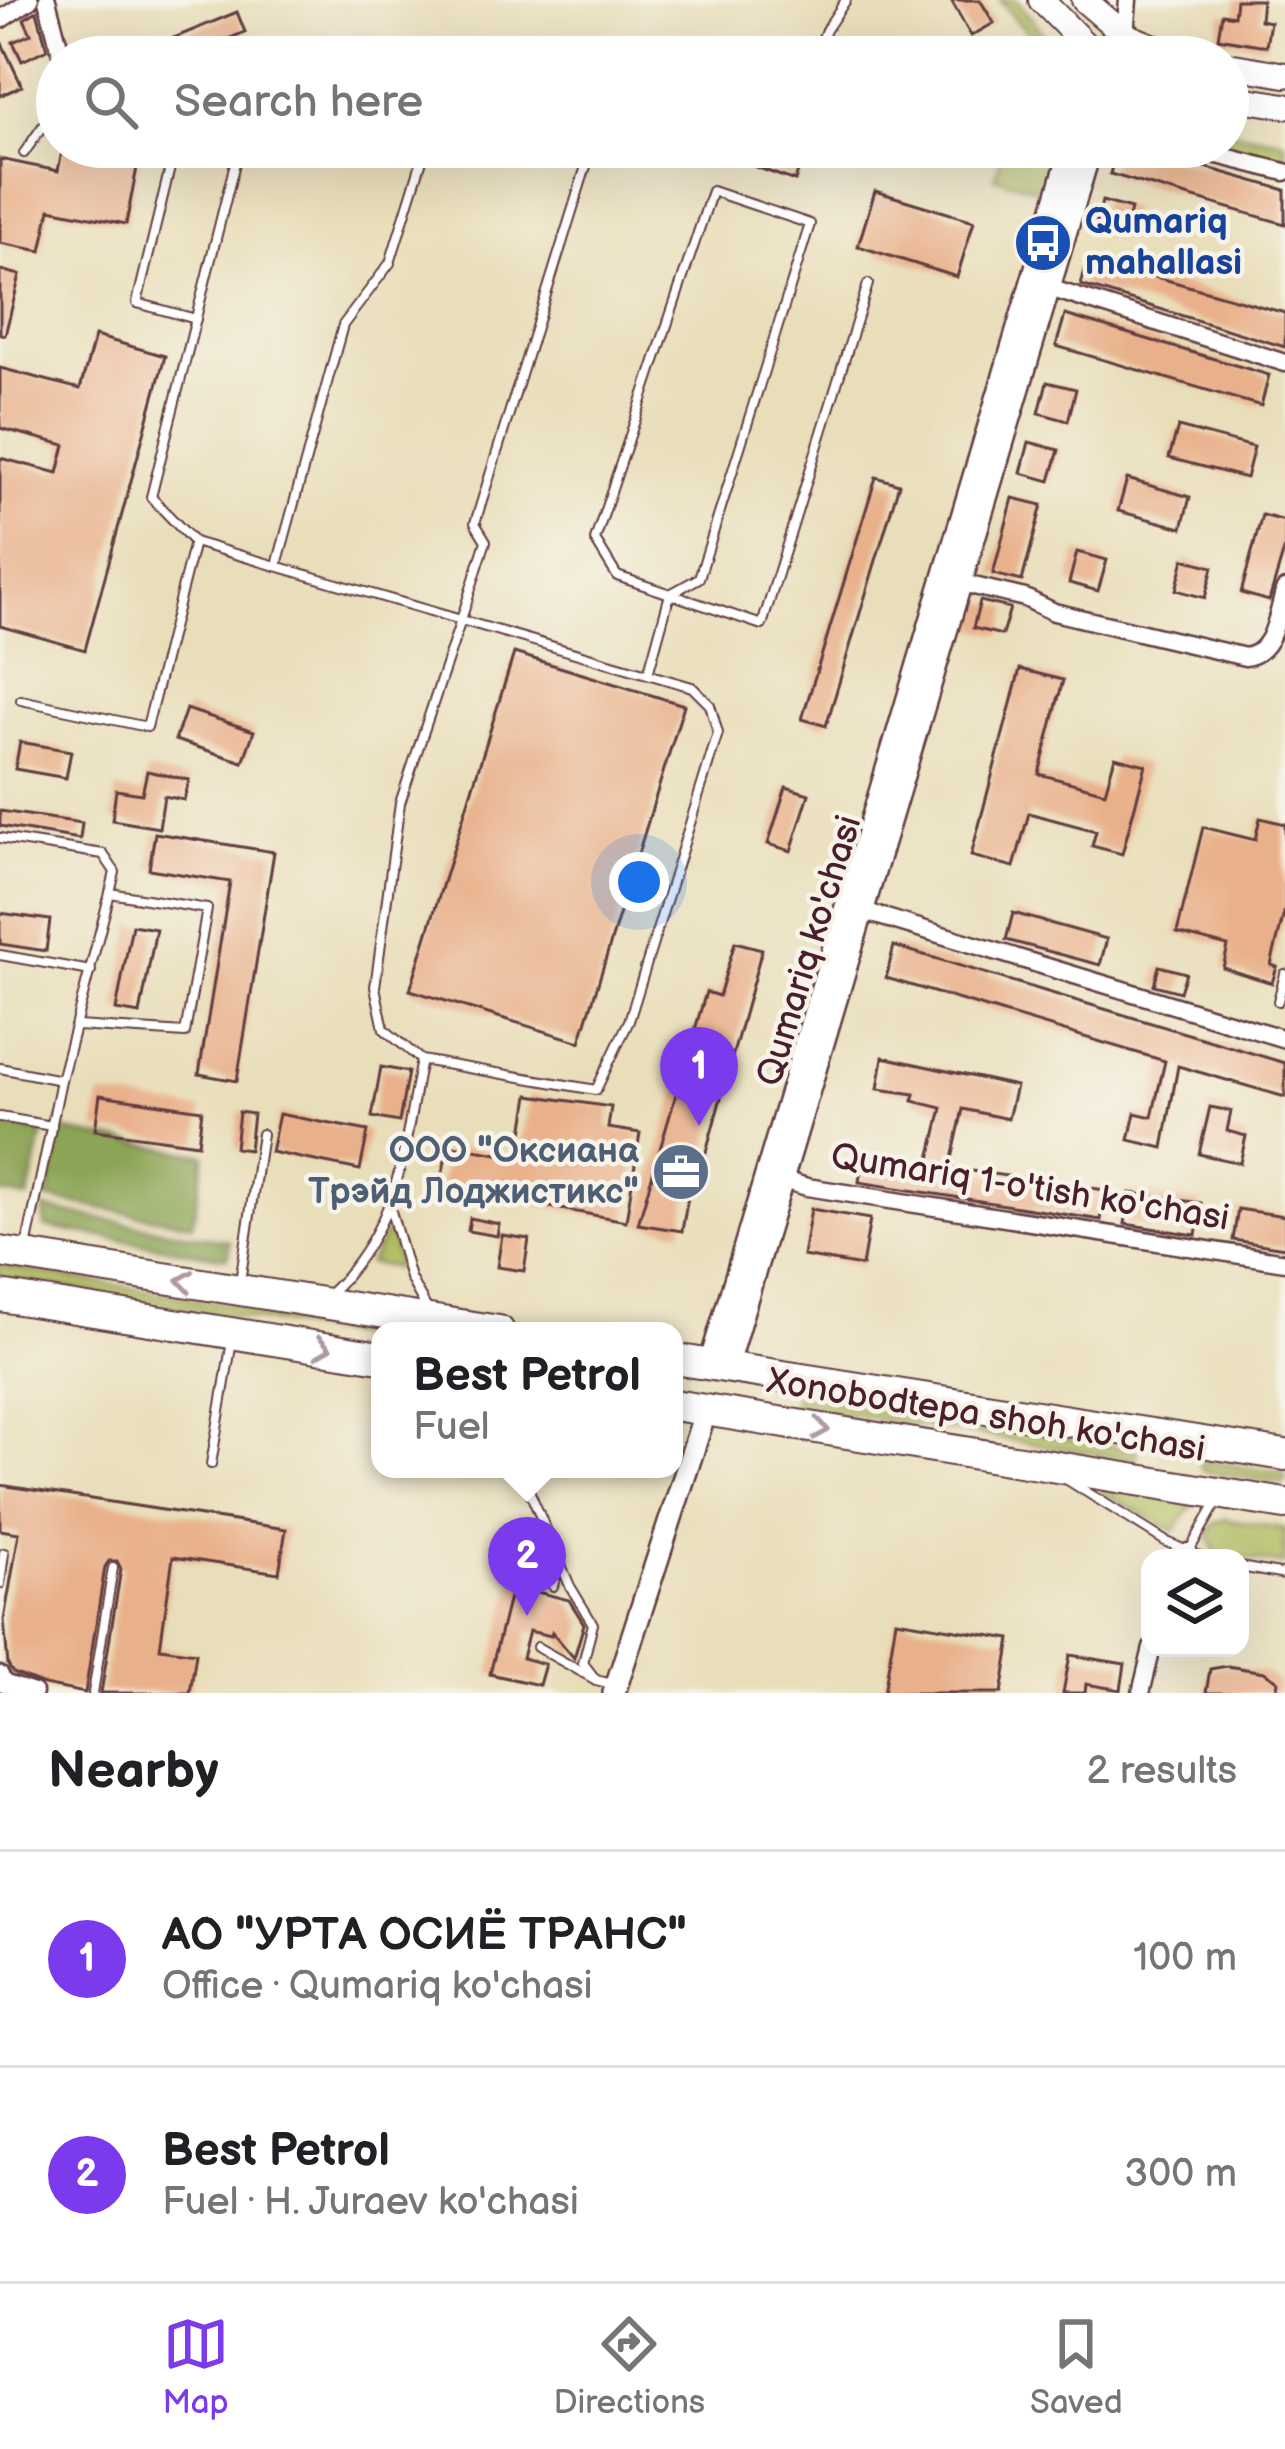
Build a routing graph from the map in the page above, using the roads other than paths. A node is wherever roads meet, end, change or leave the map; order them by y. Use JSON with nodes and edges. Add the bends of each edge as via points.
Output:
{"nodes":[{"id":1,"x":30,"y":0,"type":"edge"},
{"id":2,"x":46,"y":0,"type":"edge"},
{"id":3,"x":846,"y":0,"type":"edge"},
{"id":4,"x":1041,"y":0,"type":"edge"},
{"id":5,"x":1084,"y":0,"type":"edge"},
{"id":6,"x":0,"y":20,"type":"edge"},
{"id":7,"x":1121,"y":25,"type":"edge"},
{"id":8,"x":56,"y":36,"type":"edge"},
{"id":9,"x":824,"y":36,"type":"edge"},
{"id":10,"x":1077,"y":36,"type":"edge"},
{"id":11,"x":1249,"y":69,"type":"edge"},
{"id":12,"x":1285,"y":75,"type":"edge"},
{"id":13,"x":1249,"y":100,"type":"edge"},
{"id":14,"x":1285,"y":106,"type":"edge"},
{"id":15,"x":36,"y":136,"type":"edge"},
{"id":16,"x":24,"y":153,"type":"dead end"},
{"id":17,"x":1249,"y":163,"type":"edge"},
{"id":18,"x":170,"y":168,"type":"edge"},
{"id":19,"x":234,"y":168,"type":"edge"},
{"id":20,"x":419,"y":168,"type":"edge"},
{"id":21,"x":585,"y":168,"type":"edge"},
{"id":22,"x":1067,"y":168,"type":"edge"},
{"id":23,"x":1083,"y":168,"type":"edge"},
{"id":24,"x":1285,"y":172,"type":"edge"},
{"id":25,"x":868,"y":284,"type":"dead end"},
{"id":26,"x":1040,"y":285,"type":"junction"},
{"id":27,"x":196,"y":319,"type":"junction"},
{"id":28,"x":1285,"y":363,"type":"edge"},
{"id":29,"x":194,"y":542,"type":"junction"},
{"id":30,"x":277,"y":565,"type":"junction"},
{"id":31,"x":961,"y":583,"type":"junction"},
{"id":32,"x":1285,"y":589,"type":"edge"},
{"id":33,"x":670,"y":594,"type":"junction"},
{"id":34,"x":461,"y":620,"type":"junction"},
{"id":35,"x":1280,"y":625,"type":"edge"},
{"id":36,"x":648,"y":674,"type":"junction"},
{"id":37,"x":21,"y":700,"type":"dead end"},
{"id":38,"x":0,"y":838,"type":"edge"},
{"id":39,"x":110,"y":892,"type":"junction"},
{"id":40,"x":855,"y":908,"type":"junction"},
{"id":41,"x":0,"y":955,"type":"edge"},
{"id":42,"x":91,"y":971,"type":"junction"},
{"id":43,"x":1285,"y":974,"type":"edge"},
{"id":44,"x":1278,"y":1001,"type":"dead end"},
{"id":45,"x":77,"y":1026,"type":"junction"},
{"id":46,"x":1285,"y":1039,"type":"edge"},
{"id":47,"x":421,"y":1060,"type":"junction"},
{"id":48,"x":0,"y":1068,"type":"edge"},
{"id":49,"x":62,"y":1080,"type":"junction"},
{"id":50,"x":0,"y":1118,"type":"edge"},
{"id":51,"x":52,"y":1126,"type":"junction"},
{"id":52,"x":262,"y":1134,"type":"dead end"},
{"id":53,"x":774,"y":1177,"type":"junction"},
{"id":54,"x":390,"y":1209,"type":"junction"},
{"id":55,"x":12,"y":1254,"type":"edge"},
{"id":56,"x":1285,"y":1262,"type":"edge"},
{"id":57,"x":239,"y":1290,"type":"junction"},
{"id":58,"x":0,"y":1296,"type":"edge"},
{"id":59,"x":320,"y":1303,"type":"junction"},
{"id":60,"x":434,"y":1321,"type":"junction"},
{"id":61,"x":441,"y":1322,"type":"edge"},
{"id":62,"x":233,"y":1334,"type":"junction"},
{"id":63,"x":371,"y":1357,"type":"edge"},
{"id":64,"x":683,"y":1360,"type":"edge"},
{"id":65,"x":718,"y":1366,"type":"junction"},
{"id":66,"x":683,"y":1406,"type":"edge"},
{"id":67,"x":706,"y":1410,"type":"junction"},
{"id":68,"x":1187,"y":1440,"type":"junction"},
{"id":69,"x":1285,"y":1455,"type":"edge"},
{"id":70,"x":211,"y":1464,"type":"dead end"},
{"id":71,"x":1042,"y":1464,"type":"junction"},
{"id":72,"x":683,"y":1475,"type":"edge"},
{"id":73,"x":524,"y":1478,"type":"edge"},
{"id":74,"x":682,"y":1478,"type":"edge"},
{"id":75,"x":1179,"y":1486,"type":"junction"},
{"id":76,"x":1225,"y":1494,"type":"junction"},
{"id":77,"x":1285,"y":1504,"type":"edge"},
{"id":78,"x":1179,"y":1549,"type":"edge"},
{"id":79,"x":1193,"y":1549,"type":"edge"},
{"id":80,"x":4,"y":1553,"type":"dead end"},
{"id":81,"x":560,"y":1561,"type":"junction"},
{"id":82,"x":113,"y":1568,"type":"dead end"},
{"id":83,"x":1249,"y":1569,"type":"edge"},
{"id":84,"x":1285,"y":1575,"type":"edge"},
{"id":85,"x":0,"y":1584,"type":"edge"},
{"id":86,"x":553,"y":1586,"type":"dead end"},
{"id":87,"x":537,"y":1647,"type":"dead end"},
{"id":88,"x":1149,"y":1657,"type":"edge"},
{"id":89,"x":0,"y":1675,"type":"edge"},
{"id":90,"x":609,"y":1686,"type":"edge"},
{"id":91,"x":34,"y":1693,"type":"edge"},
{"id":92,"x":93,"y":1693,"type":"edge"},
{"id":93,"x":1141,"y":1693,"type":"edge"}],
"edges":[{"from":1,"to":6,"type":"street"},
{"from":2,"to":8,"type":"street"},
{"from":3,"to":9,"type":"lane"},
{"from":4,"to":10,"type":"main road"},
{"from":5,"to":7,"type":"main road"},
{"from":11,"to":12,"type":"main road"},
{"from":13,"to":14,"type":"main road"},
{"from":15,"to":16,"type":"lane"},
{"from":17,"to":24,"type":"street"},
{"from":18,"to":27,"type":"lane","via":[[137,302]]},
{"from":19,"to":27,"type":"lane"},
{"from":20,"to":30,"type":"lane","via":[[390,263],[343,325]]},
{"from":21,"to":34,"type":"lane","via":[[475,523],[486,541]]},
{"from":22,"to":26,"type":"main road","name":"Qumariq ko'chasi"},
{"from":23,"to":26,"type":"main road","name":"Qumariq ko'chasi"},
{"from":25,"to":33,"type":"lane","via":[[762,625]]},
{"from":26,"to":28,"type":"street"},
{"from":26,"to":31,"type":"main road","name":"Qumariq ko'chasi"},
{"from":26,"to":40,"type":"main road","name":"Qumariq ko'chasi"},
{"from":27,"to":29,"type":"lane","via":[[152,497]]},
{"from":29,"to":30,"type":"lane"},
{"from":29,"to":37,"type":"lane","via":[[147,727]]},
{"from":30,"to":34,"type":"lane"},
{"from":31,"to":35,"type":"street","via":[[1245,657],[1262,652]]},
{"from":31,"to":40,"type":"main road","name":"Qumariq ko'chasi"},
{"from":32,"to":35,"type":"street"},
{"from":33,"to":33,"type":"lane","via":[[699,578],[810,224],[712,191],[595,540],[616,576]]},
{"from":33,"to":36,"type":"lane"},
{"from":34,"to":36,"type":"lane"},
{"from":34,"to":47,"type":"lane","via":[[400,803],[375,987],[384,1029]]},
{"from":36,"to":47,"type":"lane","via":[[702,695],[718,733],[628,1021],[596,1090]]},
{"from":38,"to":39,"type":"lane","via":[[103,854],[115,872]]},
{"from":39,"to":42,"type":"lane"},
{"from":39,"to":45,"type":"lane","via":[[207,909],[185,1034]]},
{"from":40,"to":46,"type":"street"},
{"from":40,"to":53,"type":"main road","name":"Qumariq ko'chasi"},
{"from":41,"to":42,"type":"lane"},
{"from":42,"to":45,"type":"lane"},
{"from":43,"to":44,"type":"lane"},
{"from":45,"to":49,"type":"lane"},
{"from":47,"to":54,"type":"lane"},
{"from":48,"to":49,"type":"lane"},
{"from":49,"to":51,"type":"lane"},
{"from":50,"to":51,"type":"lane"},
{"from":51,"to":55,"type":"lane"},
{"from":52,"to":57,"type":"lane"},
{"from":53,"to":56,"type":"street","name":"Qumariq 1-o'tish ko'chasi"},
{"from":53,"to":65,"type":"main road","name":"Qumariq ko'chasi"},
{"from":54,"to":59,"type":"lane","via":[[354,1271]]},
{"from":54,"to":60,"type":"lane","via":[[410,1278]]},
{"from":57,"to":55,"type":"highway","one_way":true},
{"from":57,"to":59,"type":"highway"},
{"from":58,"to":62,"type":"highway"},
{"from":59,"to":60,"type":"highway"},
{"from":60,"to":61,"type":"highway"},
{"from":62,"to":63,"type":"highway","one_way":true},
{"from":62,"to":70,"type":"lane"},
{"from":64,"to":65,"type":"highway","name":"Xonobodtepa shoh ko'chasi"},
{"from":65,"to":67,"type":"highway","name":"Qumariq ko'chasi"},
{"from":65,"to":68,"type":"highway","name":"Xonobodtepa shoh ko'chasi"},
{"from":66,"to":67,"type":"highway","name":"Xonobodtepa shoh ko'chasi"},
{"from":67,"to":71,"type":"highway","name":"Xonobodtepa shoh ko'chasi","one_way":true},
{"from":67,"to":72,"type":"main road"},
{"from":68,"to":69,"type":"highway","name":"Xonobodtepa shoh ko'chasi"},
{"from":68,"to":75,"type":"highway","via":[[1168,1460]]},
{"from":71,"to":75,"type":"highway","name":"Xonobodtepa shoh ko'chasi"},
{"from":71,"to":78,"type":"lane"},
{"from":73,"to":81,"type":"lane"},
{"from":74,"to":90,"type":"main road"},
{"from":75,"to":76,"type":"highway","name":"Xonobodtepa shoh ko'chasi"},
{"from":76,"to":77,"type":"highway","name":"Xonobodtepa shoh ko'chasi"},
{"from":76,"to":79,"type":"lane"},
{"from":80,"to":85,"type":"lane"},
{"from":81,"to":86,"type":"lane"},
{"from":81,"to":90,"type":"lane","via":[[592,1624],[583,1663]]},
{"from":82,"to":92,"type":"lane"},
{"from":83,"to":84,"type":"lane"},
{"from":87,"to":90,"type":"lane"},
{"from":88,"to":93,"type":"street"},
{"from":89,"to":91,"type":"street"}]}
